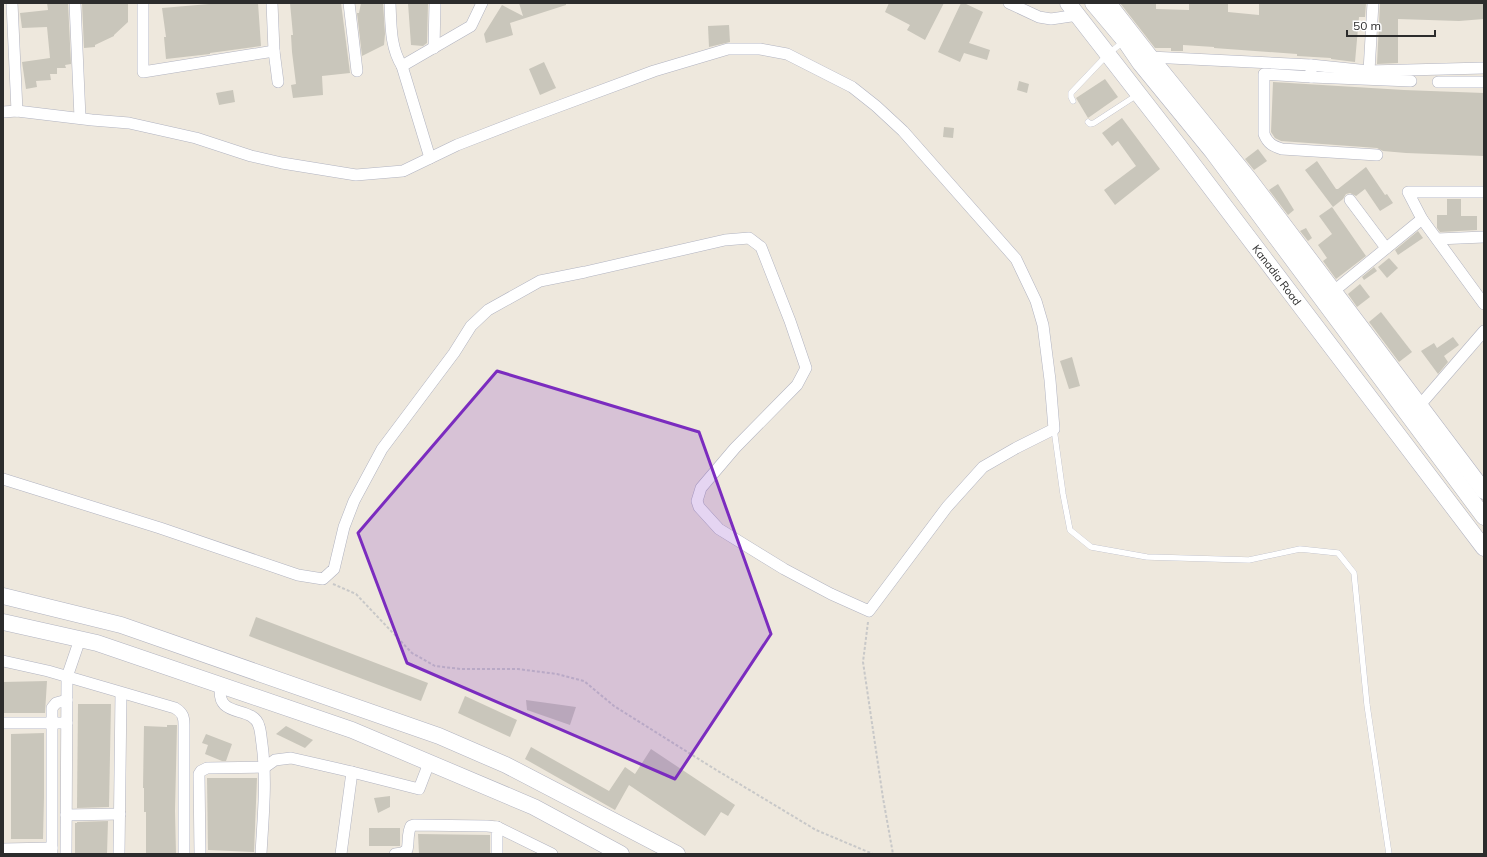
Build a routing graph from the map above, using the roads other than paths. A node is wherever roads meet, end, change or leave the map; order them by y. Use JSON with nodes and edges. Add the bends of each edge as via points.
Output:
{"nodes":[{"id":1,"x":12,"y":3,"type":"edge"},
{"id":2,"x":75,"y":3,"type":"edge"},
{"id":3,"x":143,"y":3,"type":"edge"},
{"id":4,"x":272,"y":3,"type":"edge"},
{"id":5,"x":349,"y":3,"type":"edge"},
{"id":6,"x":390,"y":3,"type":"edge"},
{"id":7,"x":435,"y":3,"type":"edge"},
{"id":8,"x":482,"y":3,"type":"edge"},
{"id":9,"x":1009,"y":3,"type":"edge"},
{"id":10,"x":1068,"y":3,"type":"edge"},
{"id":11,"x":1093,"y":3,"type":"edge"},
{"id":12,"x":1108,"y":3,"type":"edge"},
{"id":13,"x":1372,"y":3,"type":"edge"},
{"id":14,"x":1078,"y":16,"type":"junction"},
{"id":15,"x":1125,"y":41,"type":"junction"},
{"id":16,"x":434,"y":48,"type":"junction"},
{"id":17,"x":274,"y":51,"type":"junction"},
{"id":18,"x":1108,"y":54,"type":"junction"},
{"id":19,"x":1145,"y":60,"type":"junction"},
{"id":20,"x":1311,"y":65,"type":"junction"},
{"id":21,"x":402,"y":66,"type":"junction"},
{"id":22,"x":1484,"y":68,"type":"edge"},
{"id":23,"x":356,"y":71,"type":"dead end"},
{"id":24,"x":1369,"y":71,"type":"junction"},
{"id":25,"x":1382,"y":76,"type":"junction"},
{"id":26,"x":1311,"y":77,"type":"junction"},
{"id":27,"x":1411,"y":81,"type":"dead end"},
{"id":28,"x":278,"y":82,"type":"dead end"},
{"id":29,"x":1438,"y":82,"type":"dead end"},
{"id":30,"x":1484,"y":82,"type":"edge"},
{"id":31,"x":1138,"y":94,"type":"junction"},
{"id":32,"x":1074,"y":101,"type":"dead end"},
{"id":33,"x":17,"y":111,"type":"junction"},
{"id":34,"x":3,"y":112,"type":"edge"},
{"id":35,"x":80,"y":118,"type":"junction"},
{"id":36,"x":1088,"y":122,"type":"dead end"},
{"id":37,"x":1377,"y":155,"type":"dead end"},
{"id":38,"x":430,"y":158,"type":"junction"},
{"id":39,"x":1484,"y":192,"type":"edge"},
{"id":40,"x":1350,"y":200,"type":"dead end"},
{"id":41,"x":1422,"y":220,"type":"junction"},
{"id":42,"x":1484,"y":238,"type":"edge"},
{"id":43,"x":1437,"y":240,"type":"junction"},
{"id":44,"x":1386,"y":248,"type":"junction"},
{"id":45,"x":1328,"y":296,"type":"junction"},
{"id":46,"x":1484,"y":304,"type":"edge"},
{"id":47,"x":1484,"y":331,"type":"edge"},
{"id":48,"x":1420,"y":405,"type":"junction"},
{"id":49,"x":1054,"y":429,"type":"junction"},
{"id":50,"x":3,"y":479,"type":"edge"},
{"id":51,"x":1484,"y":491,"type":"edge"},
{"id":52,"x":1484,"y":517,"type":"edge"},
{"id":53,"x":1484,"y":548,"type":"edge"},
{"id":54,"x":3,"y":596,"type":"edge"},
{"id":55,"x":3,"y":622,"type":"edge"},
{"id":56,"x":80,"y":639,"type":"junction"},
{"id":57,"x":3,"y":661,"type":"edge"},
{"id":58,"x":67,"y":677,"type":"junction"},
{"id":59,"x":221,"y":685,"type":"junction"},
{"id":60,"x":121,"y":693,"type":"junction"},
{"id":61,"x":67,"y":700,"type":"junction"},
{"id":62,"x":3,"y":723,"type":"edge"},
{"id":63,"x":51,"y":723,"type":"junction"},
{"id":64,"x":67,"y":724,"type":"junction"},
{"id":65,"x":429,"y":763,"type":"junction"},
{"id":66,"x":265,"y":767,"type":"junction"},
{"id":67,"x":352,"y":772,"type":"junction"},
{"id":68,"x":120,"y":814,"type":"junction"},
{"id":69,"x":66,"y":815,"type":"junction"},
{"id":70,"x":496,"y":827,"type":"junction"},
{"id":71,"x":3,"y":849,"type":"edge"},
{"id":72,"x":52,"y":851,"type":"edge"},
{"id":73,"x":66,"y":854,"type":"edge"},
{"id":74,"x":119,"y":854,"type":"edge"},
{"id":75,"x":184,"y":854,"type":"edge"},
{"id":76,"x":200,"y":854,"type":"edge"},
{"id":77,"x":261,"y":854,"type":"edge"},
{"id":78,"x":341,"y":854,"type":"edge"},
{"id":79,"x":395,"y":854,"type":"edge"},
{"id":80,"x":496,"y":854,"type":"edge"},
{"id":81,"x":552,"y":854,"type":"edge"},
{"id":82,"x":621,"y":854,"type":"edge"},
{"id":83,"x":677,"y":854,"type":"edge"},
{"id":84,"x":1389,"y":854,"type":"edge"}],
"edges":[{"from":1,"to":33,"type":"street"},
{"from":2,"to":35,"type":"street"},
{"from":3,"to":17,"type":"street","via":[[143,72]]},
{"from":4,"to":17,"type":"street"},
{"from":5,"to":23,"type":"street"},
{"from":6,"to":21,"type":"street","via":[[392,44]]},
{"from":7,"to":16,"type":"street"},
{"from":8,"to":16,"type":"street","via":[[472,26]]},
{"from":9,"to":14,"type":"street","via":[[1039,17],[1051,19]]},
{"from":10,"to":14,"type":"street","name":"Kanadia Road"},
{"from":11,"to":15,"type":"street","name":"Kanadia Road"},
{"from":12,"to":19,"type":"street"},
{"from":13,"to":24,"type":"street"},
{"from":14,"to":18,"type":"street","name":"Kanadia Road"},
{"from":15,"to":18,"type":"lane"},
{"from":15,"to":19,"type":"street","name":"Kanadia Road"},
{"from":16,"to":21,"type":"street"},
{"from":17,"to":28,"type":"street"},
{"from":18,"to":31,"type":"street","name":"Kanadia Road"},
{"from":18,"to":32,"type":"lane","via":[[1072,93]]},
{"from":19,"to":20,"type":"street"},
{"from":19,"to":45,"type":"street","name":"Kanadia Road","via":[[1212,151],[1277,228]]},
{"from":20,"to":24,"type":"street"},
{"from":20,"to":26,"type":"street"},
{"from":21,"to":38,"type":"street"},
{"from":22,"to":25,"type":"street"},
{"from":24,"to":25,"type":"street"},
{"from":25,"to":26,"type":"street"},
{"from":25,"to":27,"type":"street"},
{"from":26,"to":37,"type":"street","via":[[1264,74],[1266,140],[1272,146],[1282,149]]},
{"from":29,"to":30,"type":"street"},
{"from":31,"to":36,"type":"lane","via":[[1094,123]]},
{"from":31,"to":53,"type":"street","name":"Kanadia Road"},
{"from":33,"to":34,"type":"street"},
{"from":33,"to":35,"type":"street"},
{"from":35,"to":38,"type":"street","via":[[129,123],[196,138],[251,156],[356,175],[403,171]]},
{"from":38,"to":49,"type":"street","via":[[457,145],[646,73],[728,49],[760,49],[787,54],[852,86],[876,106],[903,131],[1016,259],[1036,301],[1043,325]]},
{"from":39,"to":41,"type":"street","via":[[1408,192]]},
{"from":40,"to":44,"type":"street"},
{"from":41,"to":43,"type":"street"},
{"from":41,"to":44,"type":"street"},
{"from":42,"to":43,"type":"street"},
{"from":43,"to":46,"type":"street"},
{"from":44,"to":45,"type":"street"},
{"from":45,"to":48,"type":"street"},
{"from":45,"to":52,"type":"street"},
{"from":47,"to":48,"type":"street"},
{"from":48,"to":51,"type":"street"},
{"from":49,"to":50,"type":"street","via":[[983,467],[946,507],[869,611],[830,594],[784,569],[719,529],[699,507],[697,501],[701,488],[735,448],[797,385],[806,368],[760,247],[749,238],[725,240],[540,281],[488,310],[471,326],[454,353],[382,449],[354,501],[344,527],[334,569],[323,579],[298,575]]},
{"from":49,"to":84,"type":"lane","via":[[1070,530],[1091,546],[1147,557],[1249,560],[1300,549],[1338,553],[1354,573],[1367,705]]},
{"from":54,"to":83,"type":"street","via":[[121,625],[439,736],[506,765]]},
{"from":55,"to":56,"type":"street"},
{"from":56,"to":58,"type":"street"},
{"from":56,"to":59,"type":"street"},
{"from":57,"to":58,"type":"street"},
{"from":58,"to":60,"type":"street"},
{"from":58,"to":61,"type":"street"},
{"from":59,"to":65,"type":"street","via":[[352,730]]},
{"from":59,"to":66,"type":"street","via":[[221,702],[226,707],[251,716],[257,722]]},
{"from":60,"to":68,"type":"street"},
{"from":60,"to":75,"type":"street","via":[[175,708],[184,718]]},
{"from":61,"to":63,"type":"street","via":[[56,703],[52,708]]},
{"from":61,"to":64,"type":"street"},
{"from":62,"to":63,"type":"street"},
{"from":63,"to":64,"type":"street"},
{"from":63,"to":72,"type":"street"},
{"from":64,"to":69,"type":"street"},
{"from":65,"to":67,"type":"street","via":[[419,789]]},
{"from":65,"to":82,"type":"street","via":[[534,807]]},
{"from":66,"to":67,"type":"street","via":[[275,760],[291,758]]},
{"from":66,"to":76,"type":"street","via":[[201,770]]},
{"from":66,"to":77,"type":"street"},
{"from":67,"to":78,"type":"street"},
{"from":68,"to":69,"type":"street"},
{"from":68,"to":74,"type":"street"},
{"from":69,"to":73,"type":"street"},
{"from":70,"to":79,"type":"street","via":[[411,826],[407,850]]},
{"from":70,"to":80,"type":"street"},
{"from":70,"to":81,"type":"street"},
{"from":71,"to":72,"type":"street"}]}
